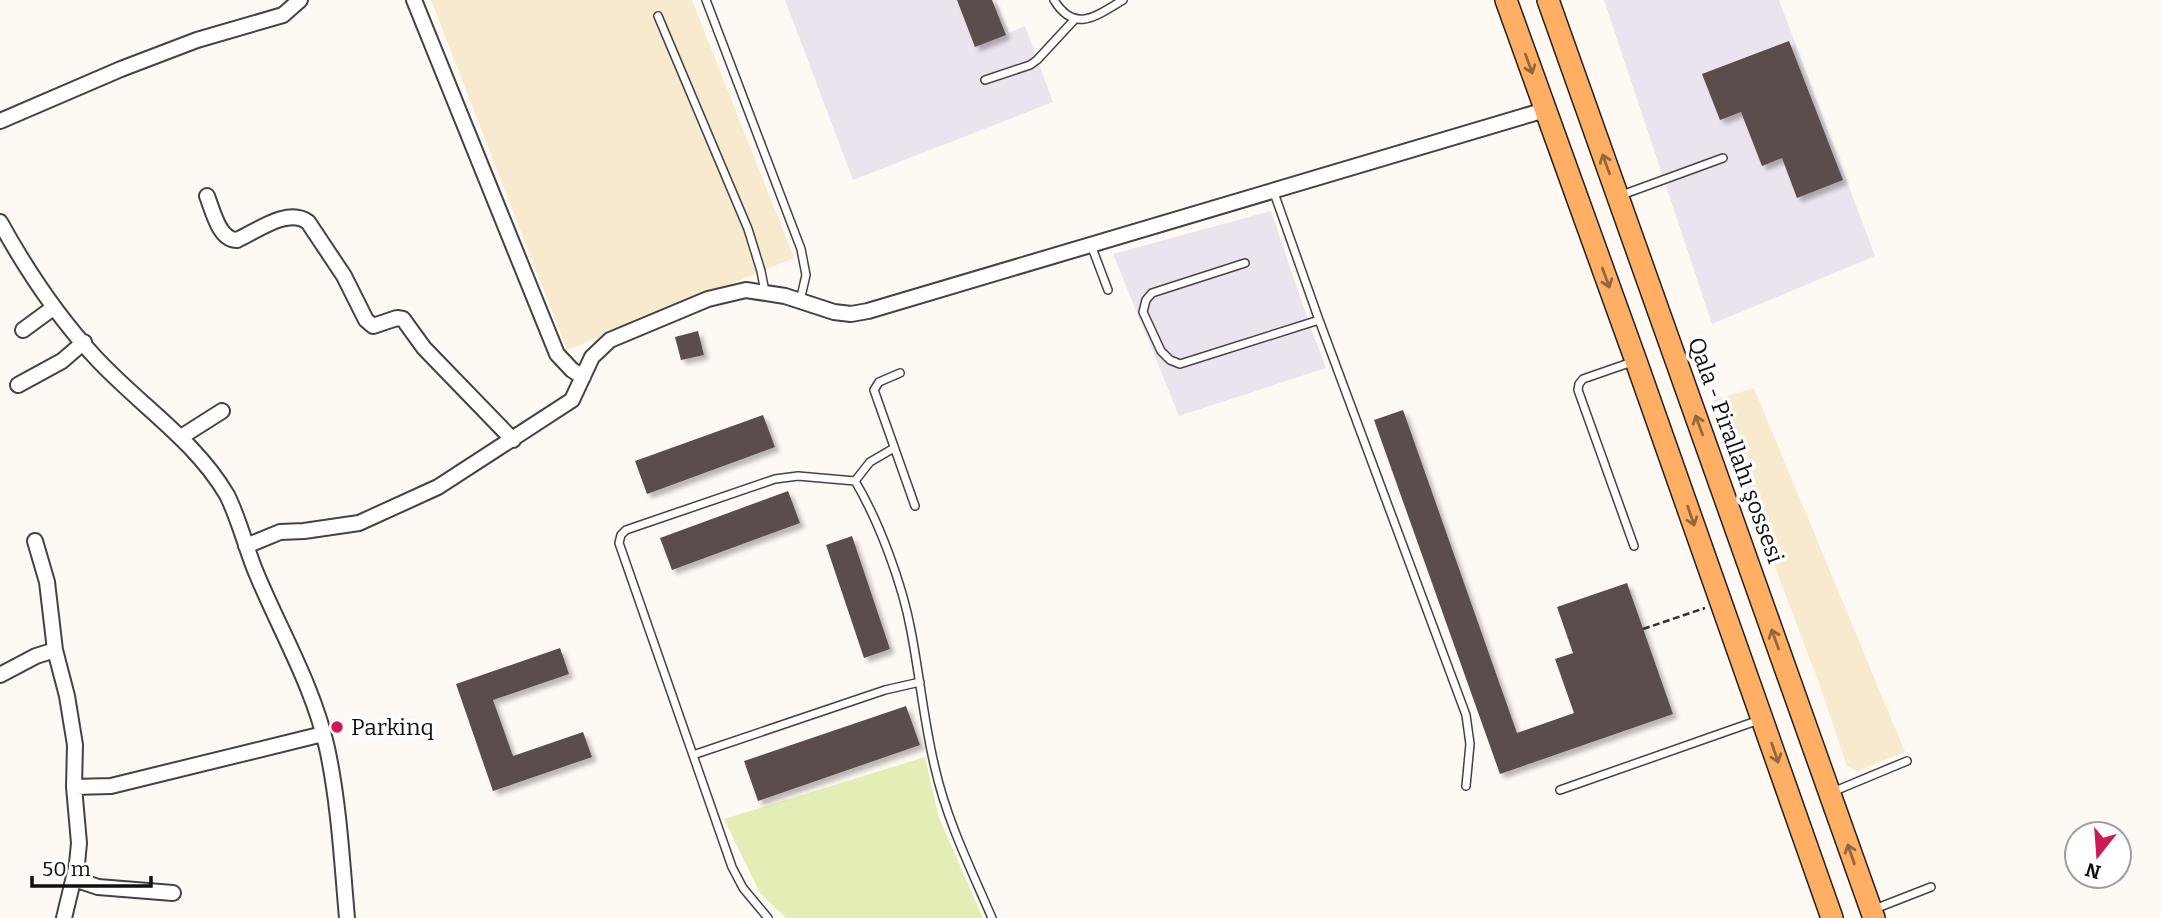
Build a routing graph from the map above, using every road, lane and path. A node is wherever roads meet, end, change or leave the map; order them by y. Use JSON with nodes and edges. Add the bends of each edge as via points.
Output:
{"nodes":[{"id":1,"x":300,"y":0,"type":"edge"},
{"id":2,"x":414,"y":0,"type":"edge"},
{"id":3,"x":706,"y":0,"type":"edge"},
{"id":4,"x":1054,"y":0,"type":"edge"},
{"id":5,"x":1123,"y":0,"type":"edge"},
{"id":6,"x":1506,"y":0,"type":"edge"},
{"id":7,"x":1548,"y":0,"type":"edge"},
{"id":8,"x":658,"y":16,"type":"dead end"},
{"id":9,"x":1076,"y":19,"type":"junction"},
{"id":10,"x":985,"y":80,"type":"dead end"},
{"id":11,"x":1545,"y":110,"type":"junction"},
{"id":12,"x":0,"y":121,"type":"edge"},
{"id":13,"x":1723,"y":158,"type":"dead end"},
{"id":14,"x":1273,"y":190,"type":"junction"},
{"id":15,"x":207,"y":196,"type":"dead end"},
{"id":16,"x":1618,"y":197,"type":"junction"},
{"id":17,"x":0,"y":222,"type":"edge"},
{"id":18,"x":1091,"y":244,"type":"junction"},
{"id":19,"x":1244,"y":264,"type":"dead end"},
{"id":20,"x":1108,"y":289,"type":"dead end"},
{"id":21,"x":765,"y":292,"type":"junction"},
{"id":22,"x":800,"y":301,"type":"junction"},
{"id":23,"x":54,"y":308,"type":"junction"},
{"id":24,"x":1319,"y":320,"type":"junction"},
{"id":25,"x":23,"y":330,"type":"dead end"},
{"id":26,"x":84,"y":342,"type":"junction"},
{"id":27,"x":1636,"y":361,"type":"junction"},
{"id":28,"x":901,"y":373,"type":"dead end"},
{"id":29,"x":583,"y":377,"type":"junction"},
{"id":30,"x":18,"y":385,"type":"dead end"},
{"id":31,"x":222,"y":411,"type":"dead end"},
{"id":32,"x":181,"y":437,"type":"junction"},
{"id":33,"x":513,"y":440,"type":"junction"},
{"id":34,"x":894,"y":448,"type":"junction"},
{"id":35,"x":855,"y":481,"type":"junction"},
{"id":36,"x":915,"y":506,"type":"dead end"},
{"id":37,"x":35,"y":541,"type":"dead end"},
{"id":38,"x":246,"y":546,"type":"junction"},
{"id":39,"x":1634,"y":546,"type":"dead end"},
{"id":40,"x":1721,"y":602,"type":"junction"},
{"id":41,"x":1643,"y":629,"type":"dead end"},
{"id":42,"x":55,"y":650,"type":"junction"},
{"id":43,"x":0,"y":675,"type":"edge"},
{"id":44,"x":920,"y":682,"type":"junction"},
{"id":45,"x":1763,"y":718,"type":"junction"},
{"id":46,"x":323,"y":734,"type":"junction"},
{"id":47,"x":693,"y":755,"type":"junction"},
{"id":48,"x":1907,"y":761,"type":"dead end"},
{"id":49,"x":1465,"y":786,"type":"dead end"},
{"id":50,"x":74,"y":787,"type":"junction"},
{"id":51,"x":1560,"y":790,"type":"dead end"},
{"id":52,"x":1830,"y":793,"type":"junction"},
{"id":53,"x":74,"y":879,"type":"junction"},
{"id":54,"x":1931,"y":887,"type":"dead end"},
{"id":55,"x":173,"y":893,"type":"dead end"},
{"id":56,"x":1873,"y":914,"type":"edge"},
{"id":57,"x":64,"y":918,"type":"edge"},
{"id":58,"x":347,"y":918,"type":"edge"},
{"id":59,"x":768,"y":918,"type":"edge"},
{"id":60,"x":992,"y":918,"type":"edge"},
{"id":61,"x":1832,"y":918,"type":"edge"}],
"edges":[{"from":1,"to":12,"type":"street","via":[[283,15],[197,40]]},
{"from":2,"to":29,"type":"street","via":[[558,354]]},
{"from":3,"to":22,"type":"lane","via":[[801,249],[806,275]]},
{"from":4,"to":9,"type":"lane","via":[[1066,15]]},
{"from":5,"to":9,"type":"lane","via":[[1093,18]]},
{"from":6,"to":11,"type":"main road","one_way":true},
{"from":16,"to":7,"type":"main road","name":"Qala - Pirallahı şossesi","one_way":true},
{"from":8,"to":21,"type":"lane","via":[[748,229]]},
{"from":9,"to":10,"type":"lane","via":[[1037,60]]},
{"from":11,"to":14,"type":"street"},
{"from":11,"to":27,"type":"main road","one_way":true},
{"from":13,"to":16,"type":"lane"},
{"from":14,"to":18,"type":"street"},
{"from":14,"to":24,"type":"lane"},
{"from":15,"to":33,"type":"street","via":[[224,236],[231,240],[288,216],[302,217],[344,276],[366,320],[373,326],[403,319],[424,348]]},
{"from":52,"to":16,"type":"main road","name":"Qala - Pirallahı şossesi","one_way":true},
{"from":17,"to":23,"type":"street"},
{"from":18,"to":20,"type":"lane"},
{"from":18,"to":22,"type":"street","via":[[868,311],[834,312]]},
{"from":19,"to":24,"type":"lane","via":[[1152,293],[1146,300],[1143,312],[1170,360],[1180,363]]},
{"from":21,"to":22,"type":"street"},
{"from":21,"to":29,"type":"street","via":[[746,290],[708,299],[610,340],[592,357]]},
{"from":23,"to":25,"type":"street"},
{"from":23,"to":26,"type":"street"},
{"from":24,"to":49,"type":"lane","via":[[1466,715],[1470,744]]},
{"from":26,"to":30,"type":"street","via":[[62,361]]},
{"from":26,"to":32,"type":"street","via":[[119,382]]},
{"from":27,"to":39,"type":"lane","via":[[1584,379],[1578,390]]},
{"from":27,"to":40,"type":"main road","one_way":true},
{"from":28,"to":34,"type":"lane","via":[[879,382],[874,390]]},
{"from":29,"to":33,"type":"street","via":[[572,400]]},
{"from":31,"to":32,"type":"street"},
{"from":32,"to":38,"type":"street","via":[[220,484]]},
{"from":33,"to":38,"type":"street","via":[[438,487],[376,516],[344,526],[280,532]]},
{"from":34,"to":35,"type":"lane","via":[[870,462]]},
{"from":34,"to":36,"type":"lane"},
{"from":35,"to":44,"type":"lane","via":[[876,520],[902,598]]},
{"from":35,"to":47,"type":"lane","via":[[786,476],[621,535],[619,543]]},
{"from":37,"to":42,"type":"street","via":[[47,582]]},
{"from":38,"to":46,"type":"street","via":[[307,684]]},
{"from":40,"to":41,"type":"path"},
{"from":40,"to":45,"type":"main road"},
{"from":42,"to":43,"type":"street"},
{"from":42,"to":50,"type":"street","via":[[73,724]]},
{"from":44,"to":47,"type":"lane"},
{"from":44,"to":60,"type":"lane","via":[[943,800]]},
{"from":45,"to":51,"type":"lane"},
{"from":45,"to":61,"type":"main road","one_way":true},
{"from":46,"to":50,"type":"street","via":[[111,786]]},
{"from":46,"to":58,"type":"street"},
{"from":47,"to":59,"type":"lane","via":[[732,867]]},
{"from":48,"to":52,"type":"lane"},
{"from":50,"to":53,"type":"street","via":[[79,843]]},
{"from":56,"to":52,"type":"main road","name":"Qala - Pirallahı şossesi","one_way":true},
{"from":53,"to":55,"type":"street","via":[[98,887]]},
{"from":53,"to":57,"type":"street"},
{"from":54,"to":56,"type":"lane"}]}
